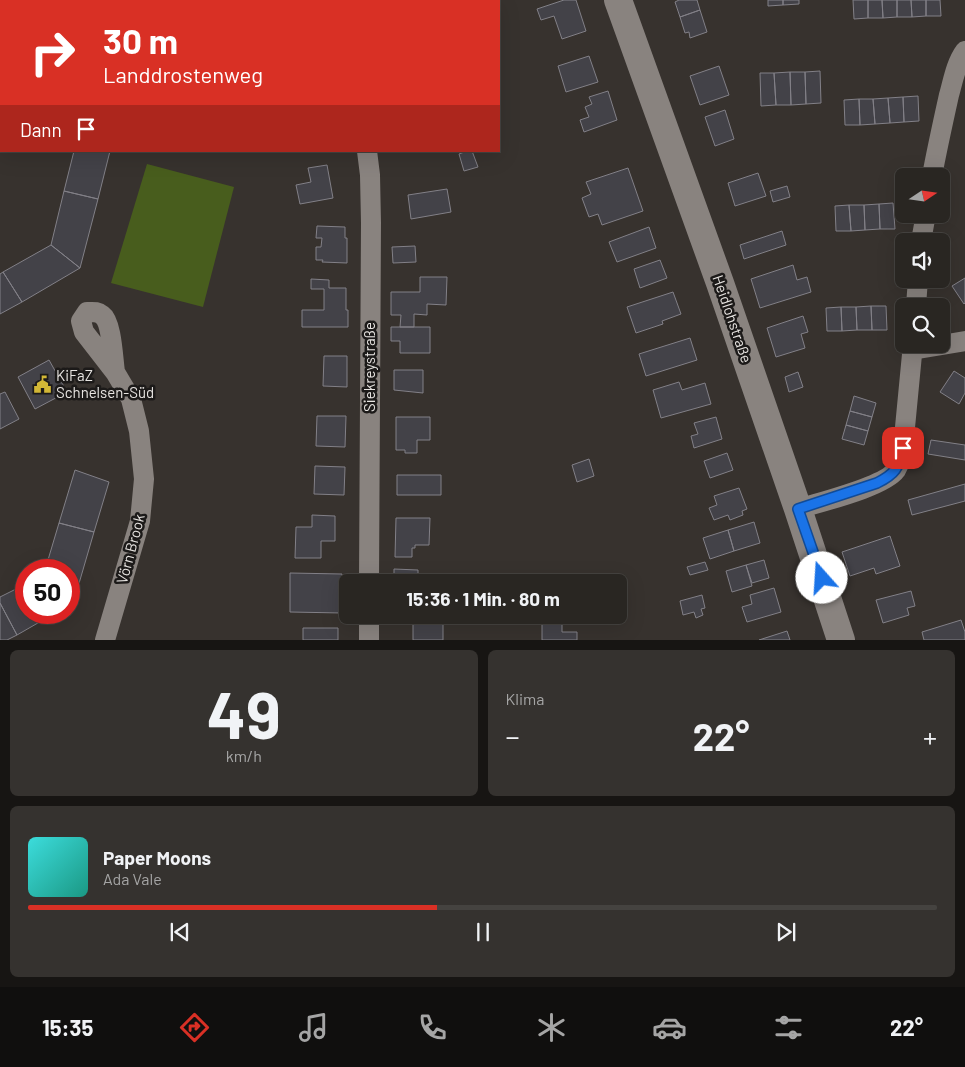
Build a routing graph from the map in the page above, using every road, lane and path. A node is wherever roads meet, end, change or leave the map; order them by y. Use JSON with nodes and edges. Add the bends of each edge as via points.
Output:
{"nodes":[{"id":1,"x":618,"y":0,"type":"edge"},
{"id":2,"x":965,"y":51,"type":"edge"},
{"id":3,"x":367,"y":152,"type":"edge"},
{"id":4,"x":933,"y":168,"type":"edge"},
{"id":5,"x":965,"y":341,"type":"edge"},
{"id":6,"x":950,"y":343,"type":"edge"},
{"id":7,"x":911,"y":353,"type":"edge"},
{"id":8,"x":115,"y":372,"type":"dead end"},
{"id":9,"x":798,"y":509,"type":"junction"},
{"id":10,"x":369,"y":574,"type":"edge"},
{"id":11,"x":369,"y":624,"type":"edge"},
{"id":12,"x":105,"y":640,"type":"edge"},
{"id":13,"x":368,"y":640,"type":"edge"},
{"id":14,"x":841,"y":640,"type":"edge"}],
"edges":[{"from":1,"to":9,"type":"main road","name":"Heidlohstraße"},
{"from":2,"to":4,"type":"street","via":[[953,81]]},
{"from":3,"to":10,"type":"street","name":"Siekreystraße","via":[[371,223]]},
{"from":5,"to":6,"type":"street"},
{"from":7,"to":9,"type":"street","via":[[903,448],[895,471],[877,483]]},
{"from":8,"to":12,"type":"street","name":"Vörn Brook","via":[[131,399],[139,431],[144,479],[140,521]]},
{"from":9,"to":14,"type":"main road","name":"Heidlohstraße"},
{"from":11,"to":13,"type":"street"}]}
